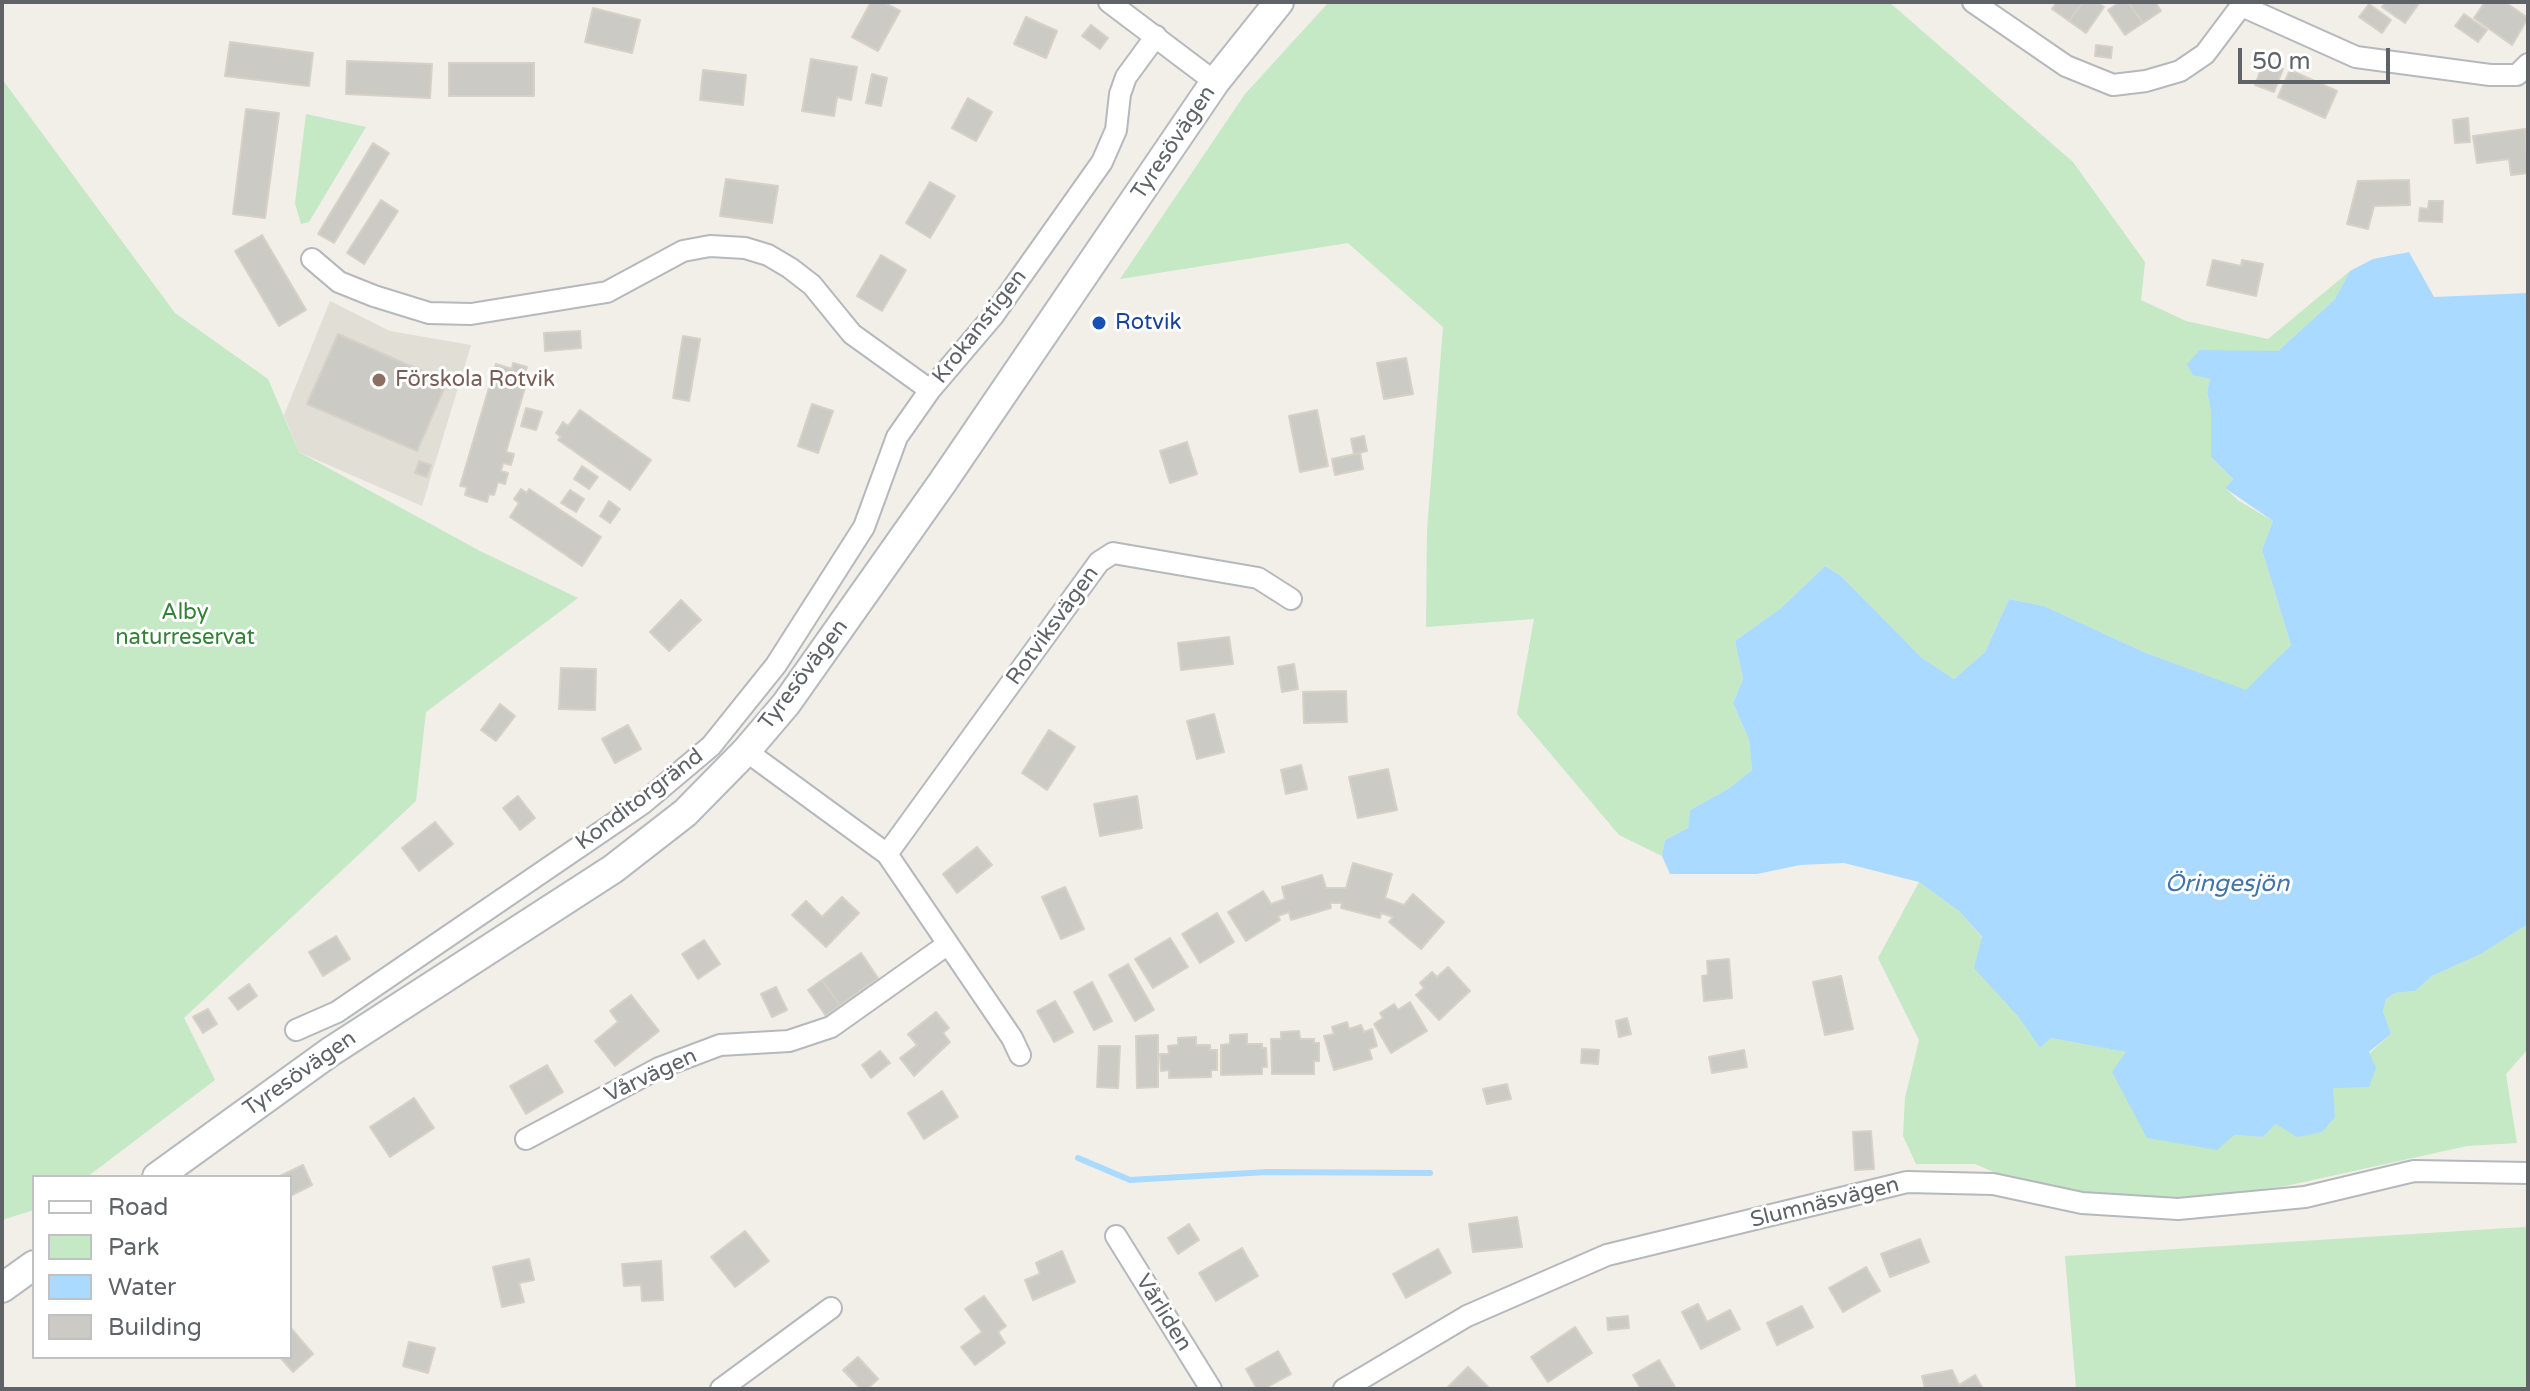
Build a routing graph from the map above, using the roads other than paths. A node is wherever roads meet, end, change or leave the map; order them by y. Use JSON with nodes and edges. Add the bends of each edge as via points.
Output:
{"nodes":[{"id":1,"x":1109,"y":2,"type":"edge"},
{"id":2,"x":1279,"y":2,"type":"edge"},
{"id":3,"x":2243,"y":4,"type":"edge"},
{"id":4,"x":1983,"y":5,"type":"edge"},
{"id":5,"x":1156,"y":36,"type":"junction"},
{"id":6,"x":2528,"y":64,"type":"edge"},
{"id":7,"x":1215,"y":82,"type":"junction"},
{"id":8,"x":312,"y":259,"type":"dead end"},
{"id":9,"x":930,"y":390,"type":"junction"},
{"id":10,"x":1291,"y":599,"type":"dead end"},
{"id":11,"x":746,"y":751,"type":"junction"},
{"id":12,"x":887,"y":854,"type":"junction"},
{"id":13,"x":948,"y":944,"type":"junction"},
{"id":14,"x":296,"y":1030,"type":"dead end"},
{"id":15,"x":1020,"y":1055,"type":"dead end"},
{"id":16,"x":526,"y":1139,"type":"dead end"},
{"id":17,"x":2528,"y":1173,"type":"edge"},
{"id":18,"x":160,"y":1175,"type":"edge"},
{"id":19,"x":1116,"y":1236,"type":"dead end"},
{"id":20,"x":32,"y":1266,"type":"edge"},
{"id":21,"x":2,"y":1288,"type":"edge"},
{"id":22,"x":831,"y":1308,"type":"dead end"},
{"id":23,"x":721,"y":1389,"type":"edge"},
{"id":24,"x":1211,"y":1389,"type":"edge"},
{"id":25,"x":1344,"y":1389,"type":"edge"}],
"edges":[{"from":1,"to":5,"type":"street"},
{"from":2,"to":7,"type":"main road","name":"Tyresövägen"},
{"from":3,"to":4,"type":"street","via":[[2205,54],[2180,71],[2113,85],[2066,66]]},
{"from":3,"to":6,"type":"street","via":[[2356,57],[2490,75],[2517,75]]},
{"from":5,"to":7,"type":"street"},
{"from":5,"to":9,"type":"street","name":"Krokanstigen","via":[[1126,77],[1116,130],[1102,162],[993,316]]},
{"from":7,"to":11,"type":"main road","name":"Tyresövägen","via":[[942,483],[786,704]]},
{"from":8,"to":9,"type":"street","name":"Krokanstigen","via":[[339,282],[374,296],[429,313],[471,314],[607,292],[683,251],[745,248],[790,268],[812,285],[852,334]]},
{"from":9,"to":14,"type":"street","name":"Konditorgränd","via":[[897,437],[864,527],[776,665],[711,746],[642,804],[350,1004]]},
{"from":10,"to":12,"type":"street","name":"Rotviksvägen","via":[[1258,578],[1113,553],[1099,562]]},
{"from":11,"to":12,"type":"street"},
{"from":11,"to":18,"type":"main road","name":"Tyresövägen","via":[[685,813],[613,869],[330,1052]]},
{"from":12,"to":13,"type":"street"},
{"from":13,"to":15,"type":"street"},
{"from":13,"to":16,"type":"street","name":"Vårvägen","via":[[831,1027],[789,1041],[720,1045],[671,1063]]},
{"from":17,"to":25,"type":"street","name":"Slumnäsvägen","via":[[2414,1171],[2305,1197],[2178,1209],[2082,1203],[1993,1184],[1907,1182],[1607,1255],[1467,1316]]},
{"from":19,"to":24,"type":"street","name":"Vårliden"},
{"from":20,"to":21,"type":"main road"},
{"from":22,"to":23,"type":"street"}]}
